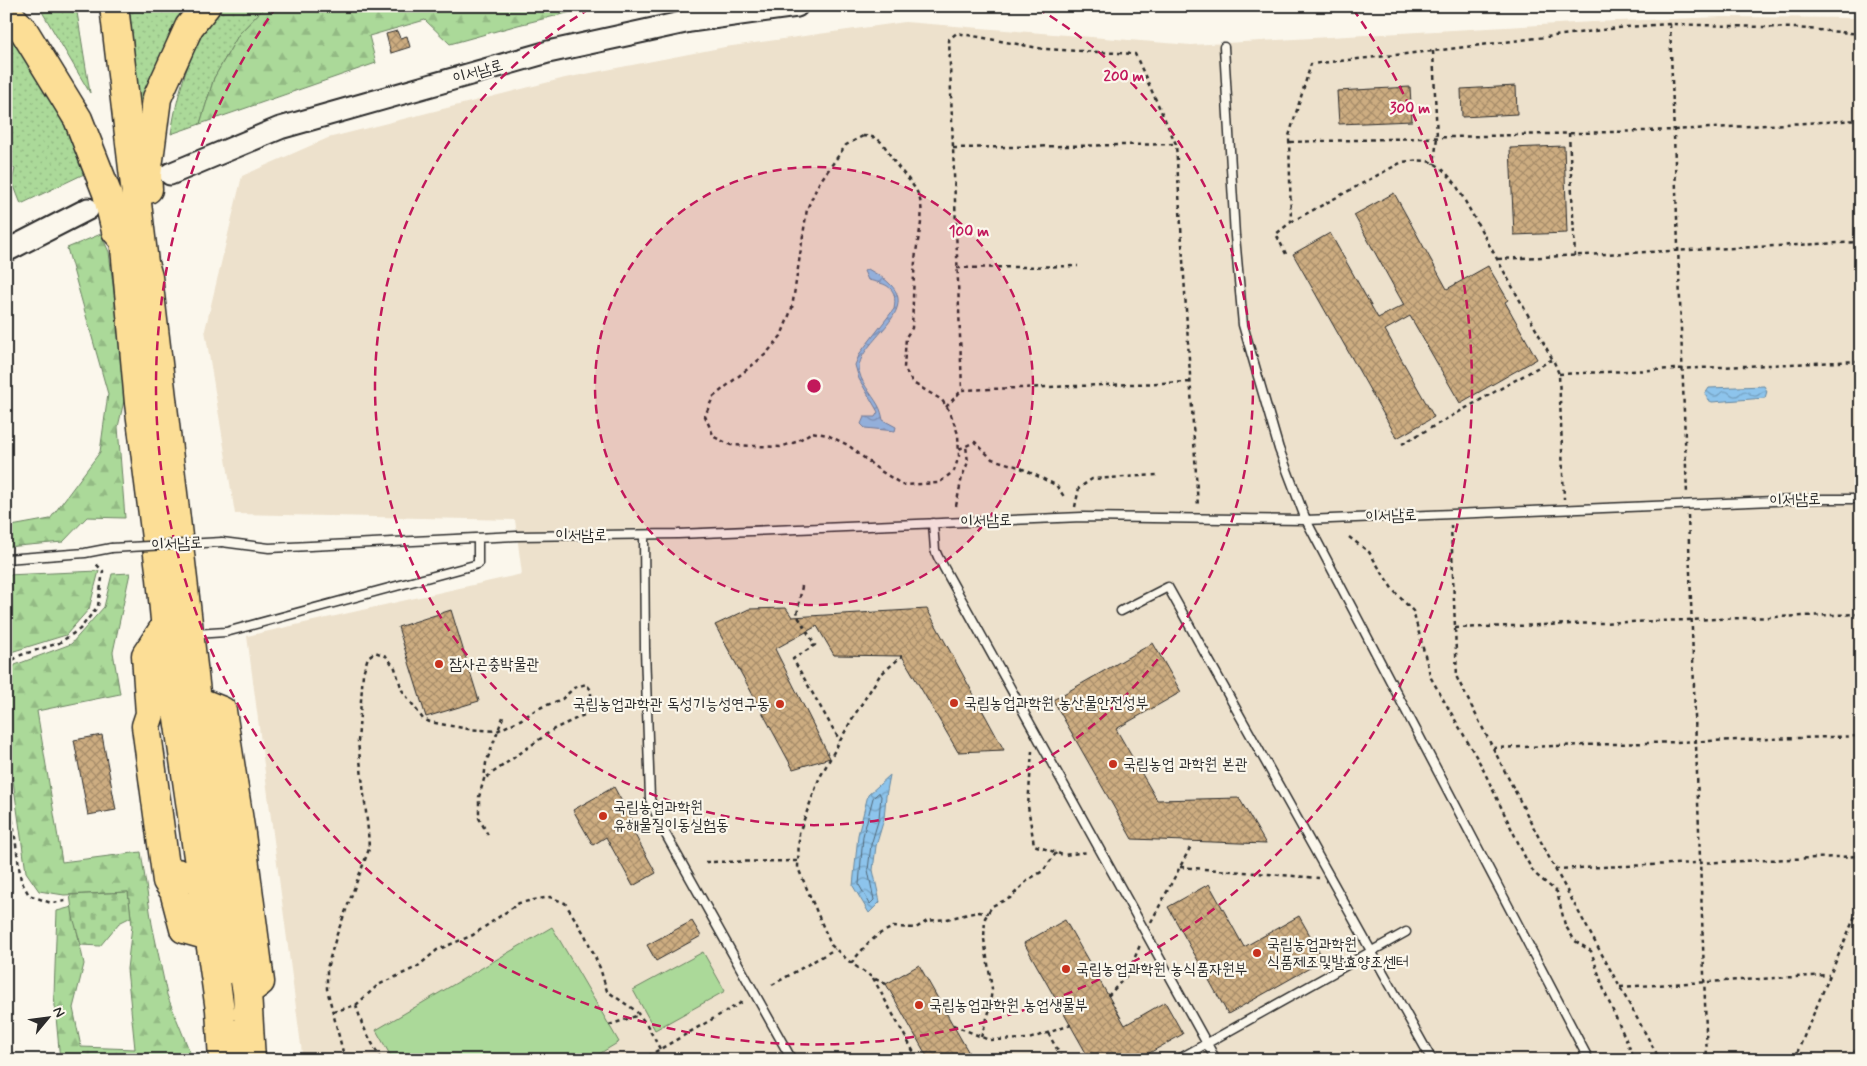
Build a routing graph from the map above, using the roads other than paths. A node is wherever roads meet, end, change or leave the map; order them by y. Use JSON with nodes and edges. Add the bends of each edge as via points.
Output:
{"nodes":[{"id":1,"x":99,"y":6,"type":"edge"},
{"id":2,"x":114,"y":6,"type":"edge"},
{"id":3,"x":206,"y":6,"type":"edge"},
{"id":4,"x":796,"y":6,"type":"edge"},
{"id":5,"x":6,"y":12,"type":"edge"},
{"id":6,"x":1224,"y":46,"type":"dead end"},
{"id":7,"x":170,"y":174,"type":"dead end"},
{"id":8,"x":88,"y":209,"type":"dead end"},
{"id":9,"x":124,"y":240,"type":"junction"},
{"id":10,"x":6,"y":251,"type":"edge"},
{"id":11,"x":148,"y":277,"type":"junction"},
{"id":12,"x":1861,"y":499,"type":"edge"},
{"id":13,"x":1306,"y":520,"type":"junction"},
{"id":14,"x":933,"y":523,"type":"junction"},
{"id":15,"x":644,"y":535,"type":"junction"},
{"id":16,"x":478,"y":538,"type":"junction"},
{"id":17,"x":6,"y":559,"type":"edge"},
{"id":18,"x":1121,"y":611,"type":"dead end"},
{"id":19,"x":174,"y":633,"type":"junction"},
{"id":20,"x":208,"y":931,"type":"junction"},
{"id":21,"x":1406,"y":932,"type":"dead end"},
{"id":22,"x":1371,"y":951,"type":"junction"},
{"id":23,"x":1207,"y":1043,"type":"junction"},
{"id":24,"x":223,"y":1060,"type":"edge"},
{"id":25,"x":251,"y":1060,"type":"edge"},
{"id":26,"x":792,"y":1060,"type":"edge"},
{"id":27,"x":1177,"y":1060,"type":"edge"},
{"id":28,"x":1216,"y":1060,"type":"edge"},
{"id":29,"x":1432,"y":1060,"type":"edge"},
{"id":30,"x":1589,"y":1060,"type":"edge"}],
"edges":[{"from":1,"to":9,"type":"highway","via":[[121,183]]},
{"from":2,"to":11,"type":"highway"},
{"from":3,"to":11,"type":"highway","via":[[189,28],[157,98],[147,175],[152,258]]},
{"from":4,"to":7,"type":"main road","name":"이서남로","via":[[690,21],[548,52],[280,128]]},
{"from":5,"to":9,"type":"highway","via":[[24,31],[78,119],[107,193],[116,231]]},
{"from":6,"to":13,"type":"lane","via":[[1234,236],[1243,325],[1279,449]]},
{"from":8,"to":10,"type":"main road"},
{"from":9,"to":19,"type":"highway","via":[[140,404]]},
{"from":11,"to":19,"type":"highway"},
{"from":12,"to":13,"type":"lane","name":"이서남로"},
{"from":13,"to":14,"type":"lane","name":"이서남로","via":[[1073,517]]},
{"from":13,"to":30,"type":"lane"},
{"from":14,"to":15,"type":"lane","name":"이서남로"},
{"from":14,"to":23,"type":"lane","via":[[938,556]]},
{"from":15,"to":16,"type":"lane","name":"이서남로"},
{"from":15,"to":26,"type":"lane","via":[[650,798],[661,826]]},
{"from":16,"to":17,"type":"lane","name":"이서남로","bridge":true,"via":[[269,548],[222,542],[111,548]]},
{"from":16,"to":19,"type":"lane","via":[[478,564],[226,632]]},
{"from":18,"to":22,"type":"lane","via":[[1168,587]]},
{"from":19,"to":20,"type":"highway","via":[[158,652],[193,908]]},
{"from":19,"to":20,"type":"highway","via":[[146,655],[150,714],[156,725],[176,863],[178,882],[174,891],[184,929]]},
{"from":19,"to":25,"type":"highway","via":[[204,704],[248,968],[246,984]]},
{"from":20,"to":24,"type":"highway","via":[[220,1010]]},
{"from":21,"to":22,"type":"lane"},
{"from":22,"to":23,"type":"lane"},
{"from":22,"to":29,"type":"lane"},
{"from":23,"to":27,"type":"lane"},
{"from":23,"to":28,"type":"lane"}]}
